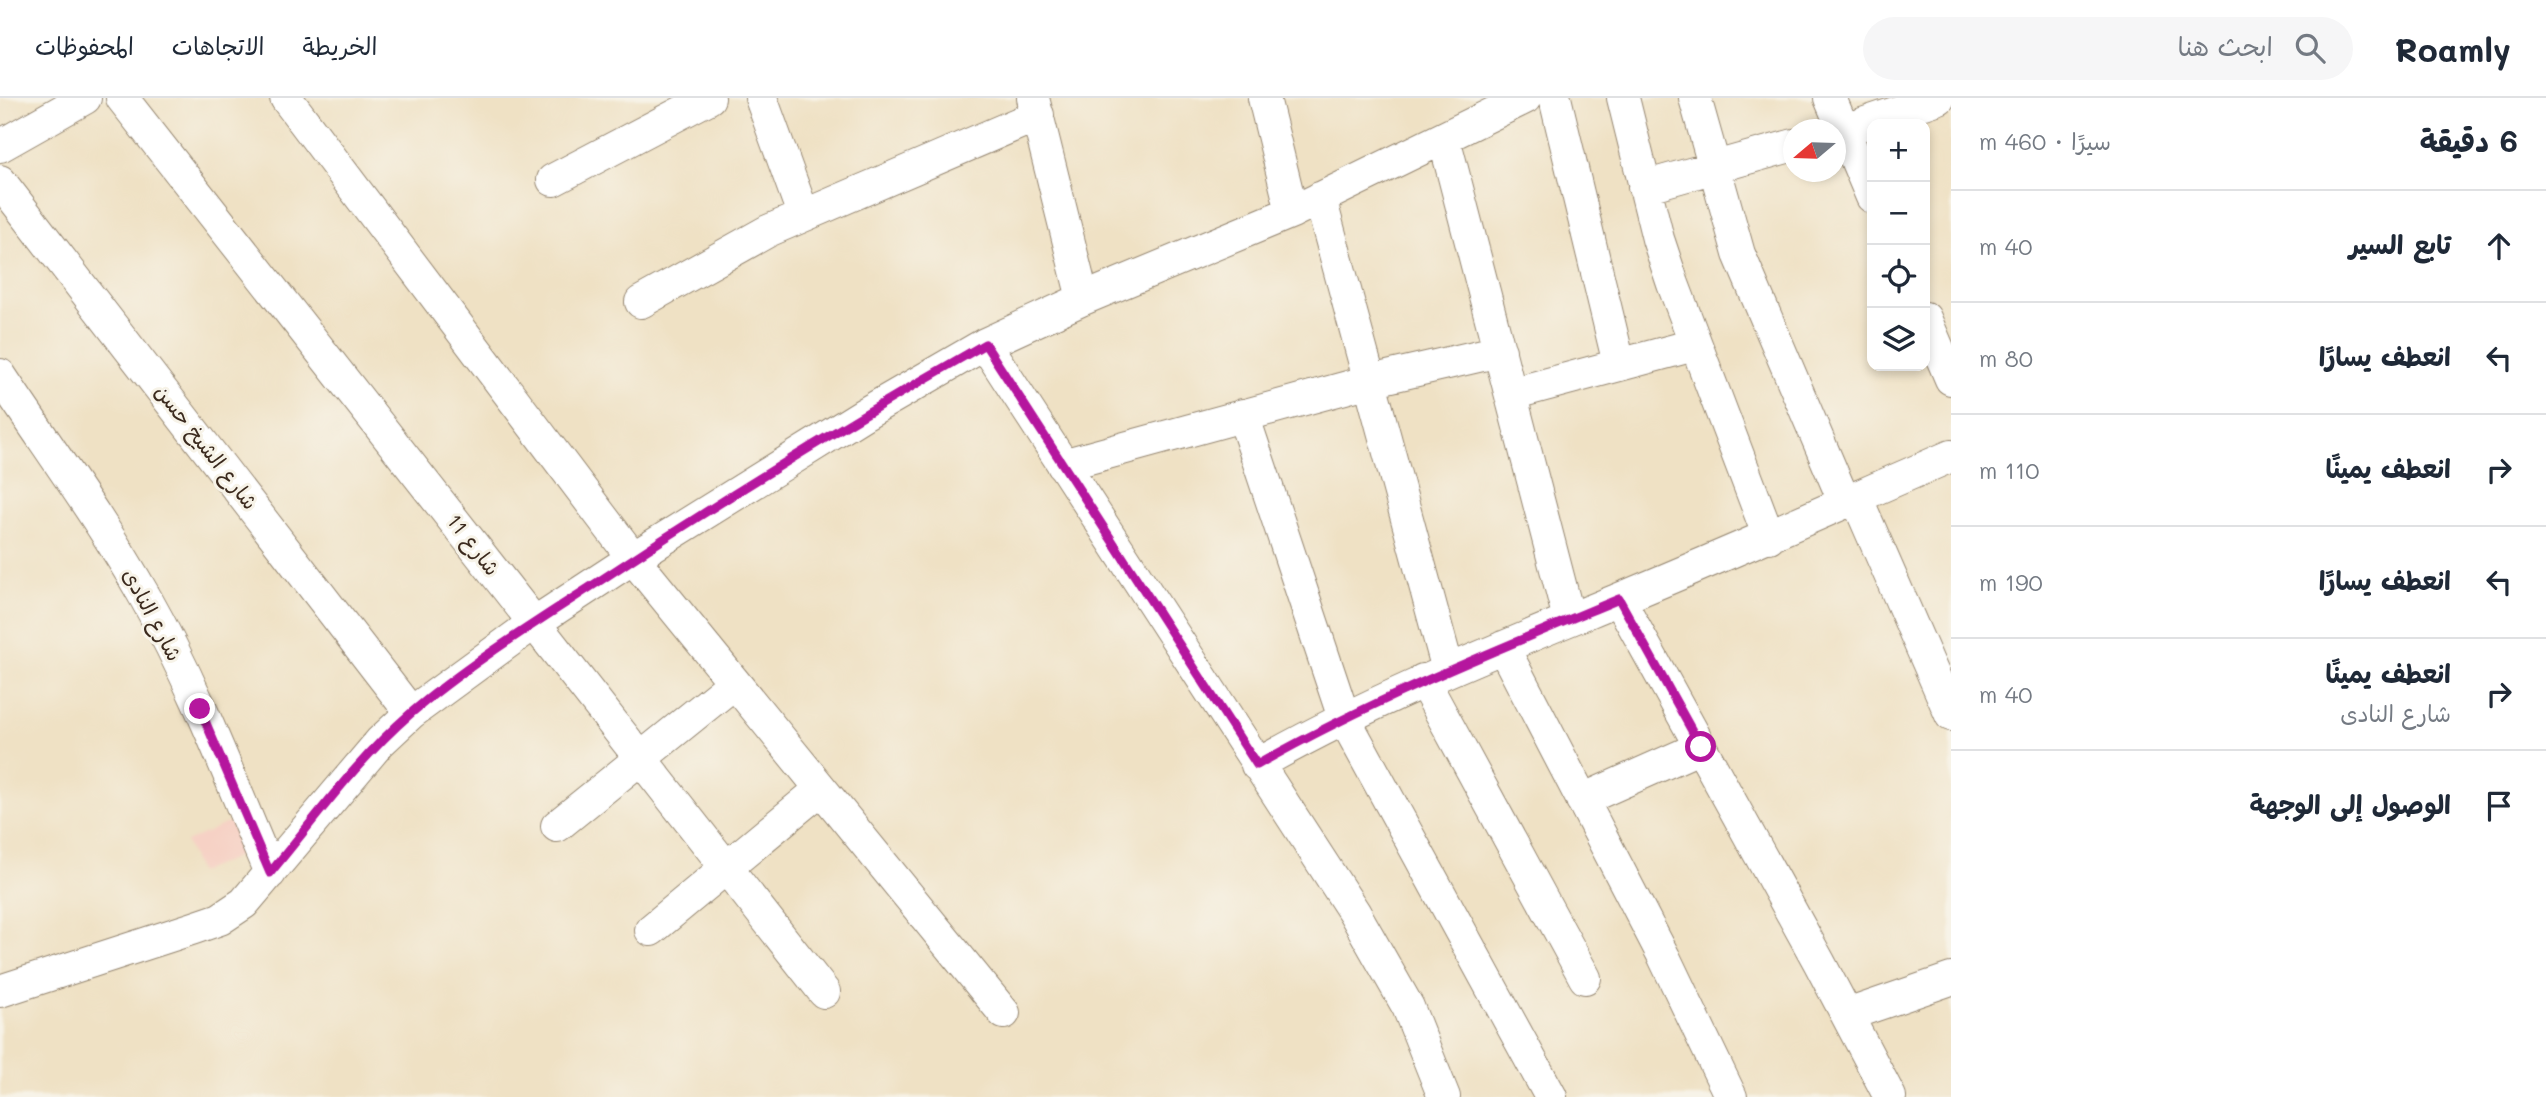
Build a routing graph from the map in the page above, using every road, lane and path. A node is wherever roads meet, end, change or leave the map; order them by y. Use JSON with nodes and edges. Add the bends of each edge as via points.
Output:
{"nodes":[{"id":1,"x":85,"y":98,"type":"edge"},
{"id":2,"x":122,"y":98,"type":"edge"},
{"id":3,"x":286,"y":98,"type":"edge"},
{"id":4,"x":709,"y":98,"type":"edge"},
{"id":5,"x":761,"y":98,"type":"edge"},
{"id":6,"x":1264,"y":98,"type":"edge"},
{"id":7,"x":1555,"y":98,"type":"edge"},
{"id":8,"x":1623,"y":98,"type":"edge"},
{"id":9,"x":1695,"y":98,"type":"edge"},
{"id":10,"x":1830,"y":98,"type":"edge"},
{"id":11,"x":1939,"y":98,"type":"edge"},
{"id":12,"x":1506,"y":103,"type":"edge"},
{"id":13,"x":1035,"y":107,"type":"edge"},
{"id":14,"x":1836,"y":119,"type":"edge"},
{"id":15,"x":1846,"y":130,"type":"edge"},
{"id":16,"x":1444,"y":138,"type":"junction"},
{"id":17,"x":0,"y":146,"type":"edge"},
{"id":18,"x":1846,"y":146,"type":"edge"},
{"id":19,"x":1783,"y":148,"type":"edge"},
{"id":20,"x":1715,"y":167,"type":"junction"},
{"id":21,"x":553,"y":180,"type":"dead end"},
{"id":22,"x":0,"y":181,"type":"edge"},
{"id":23,"x":1644,"y":187,"type":"junction"},
{"id":24,"x":1867,"y":187,"type":"edge"},
{"id":25,"x":1320,"y":198,"type":"junction"},
{"id":26,"x":1292,"y":212,"type":"junction"},
{"id":27,"x":803,"y":214,"type":"junction"},
{"id":28,"x":1083,"y":299,"type":"junction"},
{"id":29,"x":640,"y":302,"type":"dead end"},
{"id":30,"x":1930,"y":330,"type":"edge"},
{"id":31,"x":985,"y":344,"type":"junction"},
{"id":32,"x":1695,"y":345,"type":"junction"},
{"id":33,"x":1500,"y":351,"type":"junction"},
{"id":34,"x":1619,"y":364,"type":"junction"},
{"id":35,"x":0,"y":375,"type":"edge"},
{"id":36,"x":1951,"y":379,"type":"edge"},
{"id":37,"x":1370,"y":381,"type":"junction"},
{"id":38,"x":1511,"y":394,"type":"junction"},
{"id":39,"x":1243,"y":415,"type":"junction"},
{"id":40,"x":1951,"y":456,"type":"edge"},
{"id":41,"x":1063,"y":465,"type":"junction"},
{"id":42,"x":1851,"y":500,"type":"junction"},
{"id":43,"x":1769,"y":537,"type":"junction"},
{"id":44,"x":633,"y":558,"type":"junction"},
{"id":45,"x":1619,"y":599,"type":"junction"},
{"id":46,"x":1569,"y":620,"type":"junction"},
{"id":47,"x":534,"y":623,"type":"junction"},
{"id":48,"x":1503,"y":647,"type":"junction"},
{"id":49,"x":1435,"y":675,"type":"junction"},
{"id":50,"x":734,"y":683,"type":"junction"},
{"id":51,"x":411,"y":713,"type":"junction"},
{"id":52,"x":1951,"y":715,"type":"edge"},
{"id":53,"x":1344,"y":718,"type":"junction"},
{"id":54,"x":1701,"y":747,"type":"junction"},
{"id":55,"x":641,"y":759,"type":"junction"},
{"id":56,"x":1257,"y":765,"type":"junction"},
{"id":57,"x":821,"y":789,"type":"junction"},
{"id":58,"x":1582,"y":800,"type":"junction"},
{"id":59,"x":557,"y":826,"type":"dead end"},
{"id":60,"x":726,"y":867,"type":"junction"},
{"id":61,"x":270,"y":873,"type":"junction"},
{"id":62,"x":651,"y":930,"type":"dead end"},
{"id":63,"x":1585,"y":978,"type":"dead end"},
{"id":64,"x":1951,"y":979,"type":"edge"},
{"id":65,"x":0,"y":991,"type":"edge"},
{"id":66,"x":824,"y":992,"type":"dead end"},
{"id":67,"x":1004,"y":1013,"type":"dead end"},
{"id":68,"x":1847,"y":1015,"type":"junction"},
{"id":69,"x":1444,"y":1097,"type":"edge"},
{"id":70,"x":1551,"y":1097,"type":"edge"},
{"id":71,"x":1731,"y":1097,"type":"edge"},
{"id":72,"x":1890,"y":1097,"type":"edge"}],
"edges":[{"from":1,"to":17,"type":"street"},
{"from":2,"to":47,"type":"street","name":"شارع 11"},
{"from":3,"to":44,"type":"street"},
{"from":4,"to":21,"type":"street"},
{"from":5,"to":27,"type":"street"},
{"from":6,"to":26,"type":"street"},
{"from":7,"to":34,"type":"street"},
{"from":8,"to":23,"type":"street"},
{"from":9,"to":20,"type":"street"},
{"from":10,"to":14,"type":"street"},
{"from":11,"to":15,"type":"street"},
{"from":12,"to":16,"type":"street"},
{"from":13,"to":27,"type":"street"},
{"from":13,"to":28,"type":"street"},
{"from":16,"to":25,"type":"street"},
{"from":16,"to":33,"type":"street"},
{"from":18,"to":24,"type":"street"},
{"from":19,"to":20,"type":"street"},
{"from":20,"to":23,"type":"street"},
{"from":20,"to":42,"type":"street","via":[[1751,285]]},
{"from":22,"to":51,"type":"street","name":"شارع الشيخ حسن"},
{"from":23,"to":32,"type":"street"},
{"from":25,"to":26,"type":"street"},
{"from":25,"to":37,"type":"street"},
{"from":26,"to":28,"type":"street"},
{"from":27,"to":29,"type":"street"},
{"from":28,"to":31,"type":"street"},
{"from":30,"to":36,"type":"street"},
{"from":31,"to":41,"type":"street"},
{"from":31,"to":44,"type":"street"},
{"from":32,"to":34,"type":"street"},
{"from":32,"to":43,"type":"street"},
{"from":33,"to":37,"type":"street"},
{"from":33,"to":38,"type":"street"},
{"from":34,"to":38,"type":"street"},
{"from":35,"to":61,"type":"street","name":"شارع النادى","via":[[146,598],[176,656]]},
{"from":37,"to":39,"type":"street"},
{"from":37,"to":49,"type":"street"},
{"from":38,"to":46,"type":"street"},
{"from":39,"to":41,"type":"street"},
{"from":39,"to":53,"type":"street"},
{"from":40,"to":42,"type":"street"},
{"from":41,"to":56,"type":"street"},
{"from":42,"to":43,"type":"street"},
{"from":42,"to":52,"type":"street"},
{"from":43,"to":45,"type":"street"},
{"from":44,"to":47,"type":"street"},
{"from":44,"to":50,"type":"street"},
{"from":45,"to":46,"type":"street"},
{"from":45,"to":54,"type":"street"},
{"from":46,"to":48,"type":"street"},
{"from":47,"to":51,"type":"street"},
{"from":47,"to":55,"type":"street","name":"شارع 11"},
{"from":48,"to":49,"type":"street"},
{"from":48,"to":58,"type":"street"},
{"from":49,"to":53,"type":"street"},
{"from":49,"to":63,"type":"street"},
{"from":50,"to":55,"type":"street"},
{"from":50,"to":57,"type":"street"},
{"from":51,"to":61,"type":"street","via":[[380,742]]},
{"from":53,"to":56,"type":"street"},
{"from":53,"to":70,"type":"street"},
{"from":54,"to":58,"type":"street"},
{"from":54,"to":68,"type":"street"},
{"from":55,"to":59,"type":"street"},
{"from":55,"to":60,"type":"street","name":"شارع 11"},
{"from":56,"to":69,"type":"street","via":[[1386,967],[1408,1007]]},
{"from":57,"to":60,"type":"street"},
{"from":57,"to":67,"type":"street"},
{"from":58,"to":71,"type":"street"},
{"from":60,"to":62,"type":"street"},
{"from":60,"to":66,"type":"street","name":"شارع 11"},
{"from":61,"to":65,"type":"street","via":[[244,903],[220,919]]},
{"from":64,"to":68,"type":"street"},
{"from":68,"to":72,"type":"street"}]}
